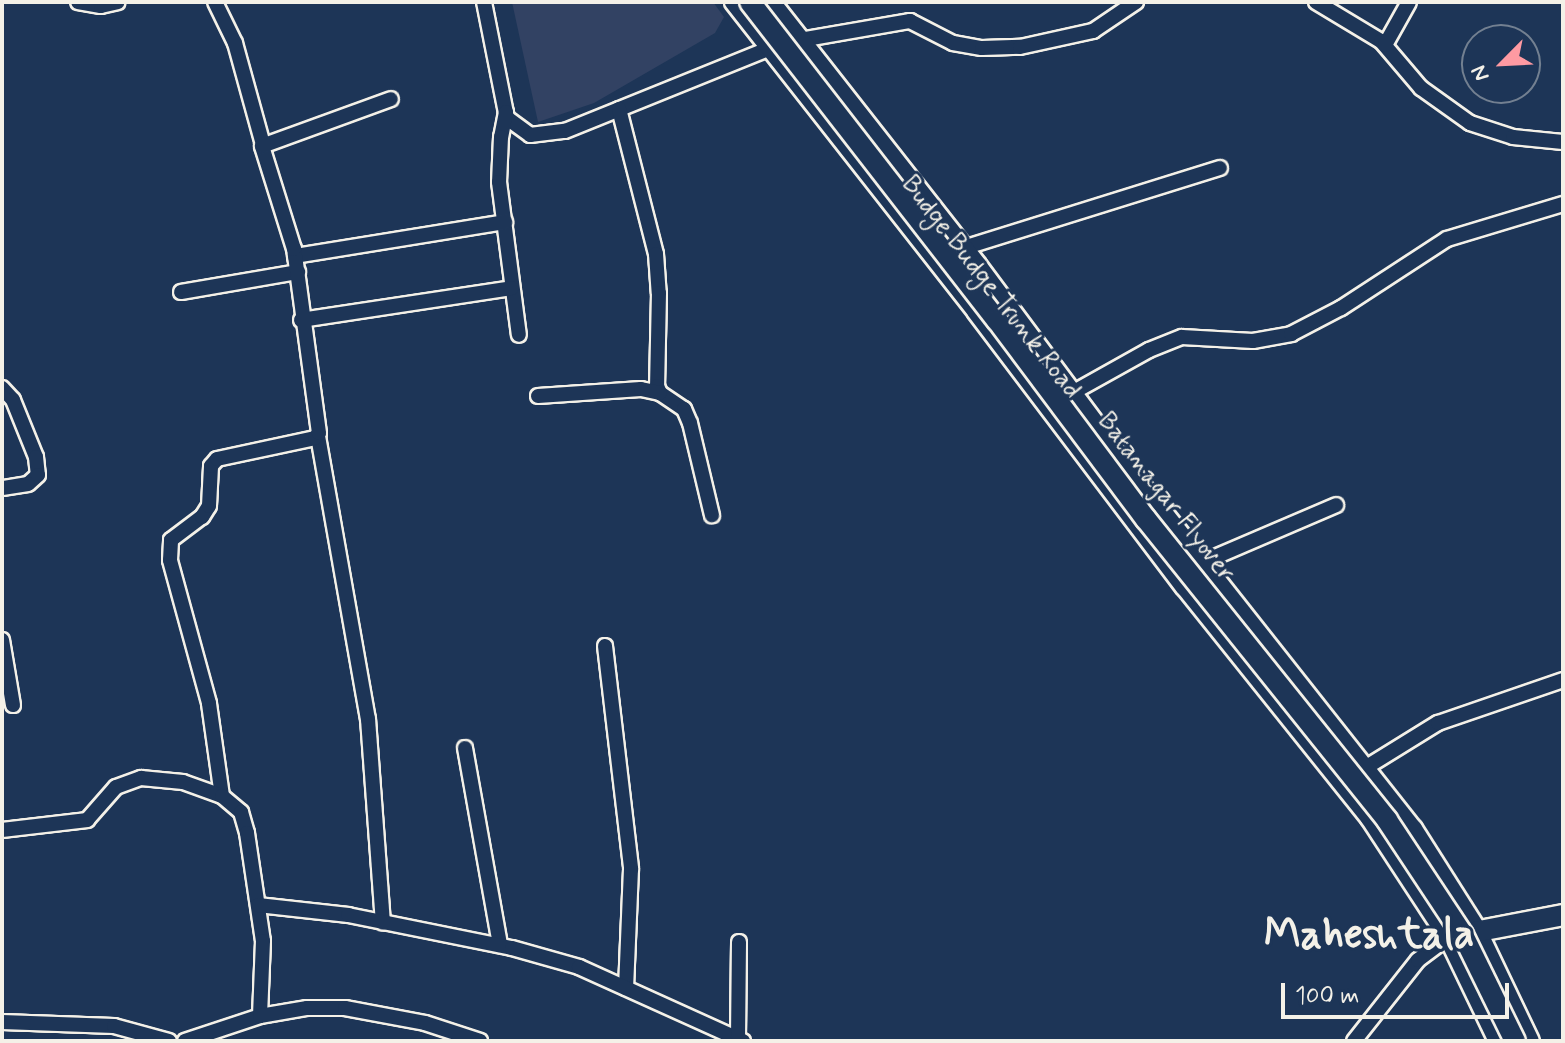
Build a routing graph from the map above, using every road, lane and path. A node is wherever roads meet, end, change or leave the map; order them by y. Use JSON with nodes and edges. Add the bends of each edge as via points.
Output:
{"nodes":[{"id":1,"x":78,"y":2,"type":"edge"},
{"id":2,"x":118,"y":2,"type":"edge"},
{"id":3,"x":215,"y":2,"type":"edge"},
{"id":4,"x":484,"y":2,"type":"edge"},
{"id":5,"x":734,"y":2,"type":"edge"},
{"id":6,"x":750,"y":2,"type":"edge"},
{"id":7,"x":771,"y":2,"type":"edge"},
{"id":8,"x":1136,"y":2,"type":"edge"},
{"id":9,"x":1316,"y":2,"type":"edge"},
{"id":10,"x":1409,"y":2,"type":"edge"},
{"id":11,"x":800,"y":40,"type":"junction"},
{"id":12,"x":1385,"y":45,"type":"junction"},
{"id":13,"x":770,"y":48,"type":"junction"},
{"id":14,"x":391,"y":99,"type":"dead end"},
{"id":15,"x":619,"y":109,"type":"junction"},
{"id":16,"x":506,"y":112,"type":"junction"},
{"id":17,"x":1563,"y":142,"type":"edge"},
{"id":18,"x":263,"y":145,"type":"junction"},
{"id":19,"x":1220,"y":168,"type":"dead end"},
{"id":20,"x":1563,"y":204,"type":"edge"},
{"id":21,"x":505,"y":222,"type":"junction"},
{"id":22,"x":963,"y":248,"type":"junction"},
{"id":23,"x":295,"y":256,"type":"junction"},
{"id":24,"x":298,"y":272,"type":"junction"},
{"id":25,"x":512,"y":288,"type":"junction"},
{"id":26,"x":181,"y":292,"type":"dead end"},
{"id":27,"x":301,"y":320,"type":"junction"},
{"id":28,"x":519,"y":335,"type":"dead end"},
{"id":29,"x":2,"y":388,"type":"edge"},
{"id":30,"x":660,"y":393,"type":"junction"},
{"id":31,"x":1072,"y":393,"type":"junction"},
{"id":32,"x":538,"y":396,"type":"dead end"},
{"id":33,"x":318,"y":436,"type":"junction"},
{"id":34,"x":2,"y":488,"type":"edge"},
{"id":35,"x":1336,"y":505,"type":"dead end"},
{"id":36,"x":712,"y":515,"type":"dead end"},
{"id":37,"x":1201,"y":563,"type":"junction"},
{"id":38,"x":2,"y":640,"type":"edge"},
{"id":39,"x":605,"y":646,"type":"dead end"},
{"id":40,"x":1563,"y":680,"type":"edge"},
{"id":41,"x":13,"y":705,"type":"dead end"},
{"id":42,"x":465,"y":748,"type":"dead end"},
{"id":43,"x":1365,"y":768,"type":"junction"},
{"id":44,"x":222,"y":796,"type":"junction"},
{"id":45,"x":2,"y":830,"type":"edge"},
{"id":46,"x":258,"y":905,"type":"junction"},
{"id":47,"x":1563,"y":915,"type":"edge"},
{"id":48,"x":383,"y":922,"type":"junction"},
{"id":49,"x":1477,"y":930,"type":"junction"},
{"id":50,"x":1448,"y":937,"type":"junction"},
{"id":51,"x":739,"y":942,"type":"dead end"},
{"id":52,"x":500,"y":945,"type":"junction"},
{"id":53,"x":626,"y":988,"type":"junction"},
{"id":54,"x":260,"y":1016,"type":"junction"},
{"id":55,"x":2,"y":1022,"type":"edge"},
{"id":56,"x":235,"y":1034,"type":"edge"},
{"id":57,"x":741,"y":1040,"type":"edge"},
{"id":58,"x":169,"y":1041,"type":"edge"},
{"id":59,"x":185,"y":1041,"type":"edge"},
{"id":60,"x":480,"y":1041,"type":"edge"},
{"id":61,"x":1354,"y":1041,"type":"edge"},
{"id":62,"x":1498,"y":1041,"type":"edge"},
{"id":63,"x":1515,"y":1041,"type":"edge"},
{"id":64,"x":1530,"y":1041,"type":"edge"}],
"edges":[{"from":1,"to":2,"type":"street"},
{"from":3,"to":18,"type":"street","via":[[235,43]]},
{"from":4,"to":16,"type":"street"},
{"from":5,"to":13,"type":"street","name":"Budge Budge Trunk Road"},
{"from":6,"to":63,"type":"main road","name":"Batanagar Flyover","bridge":true,"via":[[1146,519],[1387,820],[1463,935]]},
{"from":7,"to":11,"type":"street","name":"Budge Budge Trunk Road"},
{"from":8,"to":11,"type":"street","via":[[1093,31],[1020,47],[953,43],[910,21]]},
{"from":9,"to":12,"type":"street"},
{"from":10,"to":12,"type":"street"},
{"from":11,"to":13,"type":"street"},
{"from":11,"to":22,"type":"street","name":"Budge Budge Trunk Road"},
{"from":12,"to":17,"type":"street","via":[[1421,88],[1470,123],[1513,137]]},
{"from":13,"to":15,"type":"street"},
{"from":13,"to":50,"type":"street","name":"Budge Budge Trunk Road","via":[[1370,818]]},
{"from":14,"to":18,"type":"street"},
{"from":15,"to":16,"type":"street","via":[[565,131],[530,135],[517,129]]},
{"from":15,"to":30,"type":"street","via":[[656,254]]},
{"from":16,"to":21,"type":"street","via":[[499,182]]},
{"from":18,"to":23,"type":"street"},
{"from":19,"to":22,"type":"street"},
{"from":20,"to":31,"type":"street","via":[[1447,239],[1291,334],[1253,341],[1182,337]]},
{"from":21,"to":23,"type":"street"},
{"from":21,"to":25,"type":"street"},
{"from":22,"to":31,"type":"street","name":"Budge Budge Trunk Road"},
{"from":23,"to":24,"type":"street"},
{"from":24,"to":26,"type":"street"},
{"from":24,"to":27,"type":"street"},
{"from":25,"to":27,"type":"street"},
{"from":25,"to":28,"type":"street"},
{"from":27,"to":33,"type":"street"},
{"from":29,"to":34,"type":"street","via":[[13,400],[38,475],[28,484]]},
{"from":30,"to":32,"type":"street","via":[[641,389]]},
{"from":30,"to":36,"type":"street","via":[[684,409],[690,423]]},
{"from":31,"to":37,"type":"street","name":"Budge Budge Trunk Road"},
{"from":33,"to":44,"type":"street","via":[[217,459],[211,466],[209,506],[171,540],[170,560],[209,703]]},
{"from":33,"to":48,"type":"street","via":[[368,719]]},
{"from":35,"to":37,"type":"street"},
{"from":37,"to":43,"type":"street","name":"Budge Budge Trunk Road"},
{"from":38,"to":41,"type":"street"},
{"from":39,"to":53,"type":"street","via":[[631,869]]},
{"from":40,"to":43,"type":"street","via":[[1438,723]]},
{"from":42,"to":52,"type":"street"},
{"from":43,"to":49,"type":"street","name":"Budge Budge Trunk Road","via":[[1450,882]]},
{"from":44,"to":45,"type":"street","via":[[183,782],[141,778],[116,787],[87,820]]},
{"from":44,"to":46,"type":"street","via":[[241,812]]},
{"from":46,"to":48,"type":"street"},
{"from":46,"to":54,"type":"street","via":[[263,941]]},
{"from":47,"to":49,"type":"main road"},
{"from":48,"to":52,"type":"street"},
{"from":49,"to":50,"type":"main road"},
{"from":49,"to":64,"type":"street","name":"Budge Budge Trunk Road"},
{"from":50,"to":61,"type":"street","via":[[1418,960]]},
{"from":50,"to":62,"type":"street","name":"Budge Budge Trunk Road"},
{"from":51,"to":57,"type":"street"},
{"from":52,"to":53,"type":"street","via":[[579,967]]},
{"from":53,"to":57,"type":"street"},
{"from":54,"to":56,"type":"street"},
{"from":54,"to":60,"type":"street","via":[[345,1008],[425,1023]]},
{"from":55,"to":58,"type":"street","via":[[114,1026]]},
{"from":56,"to":59,"type":"street"}]}
